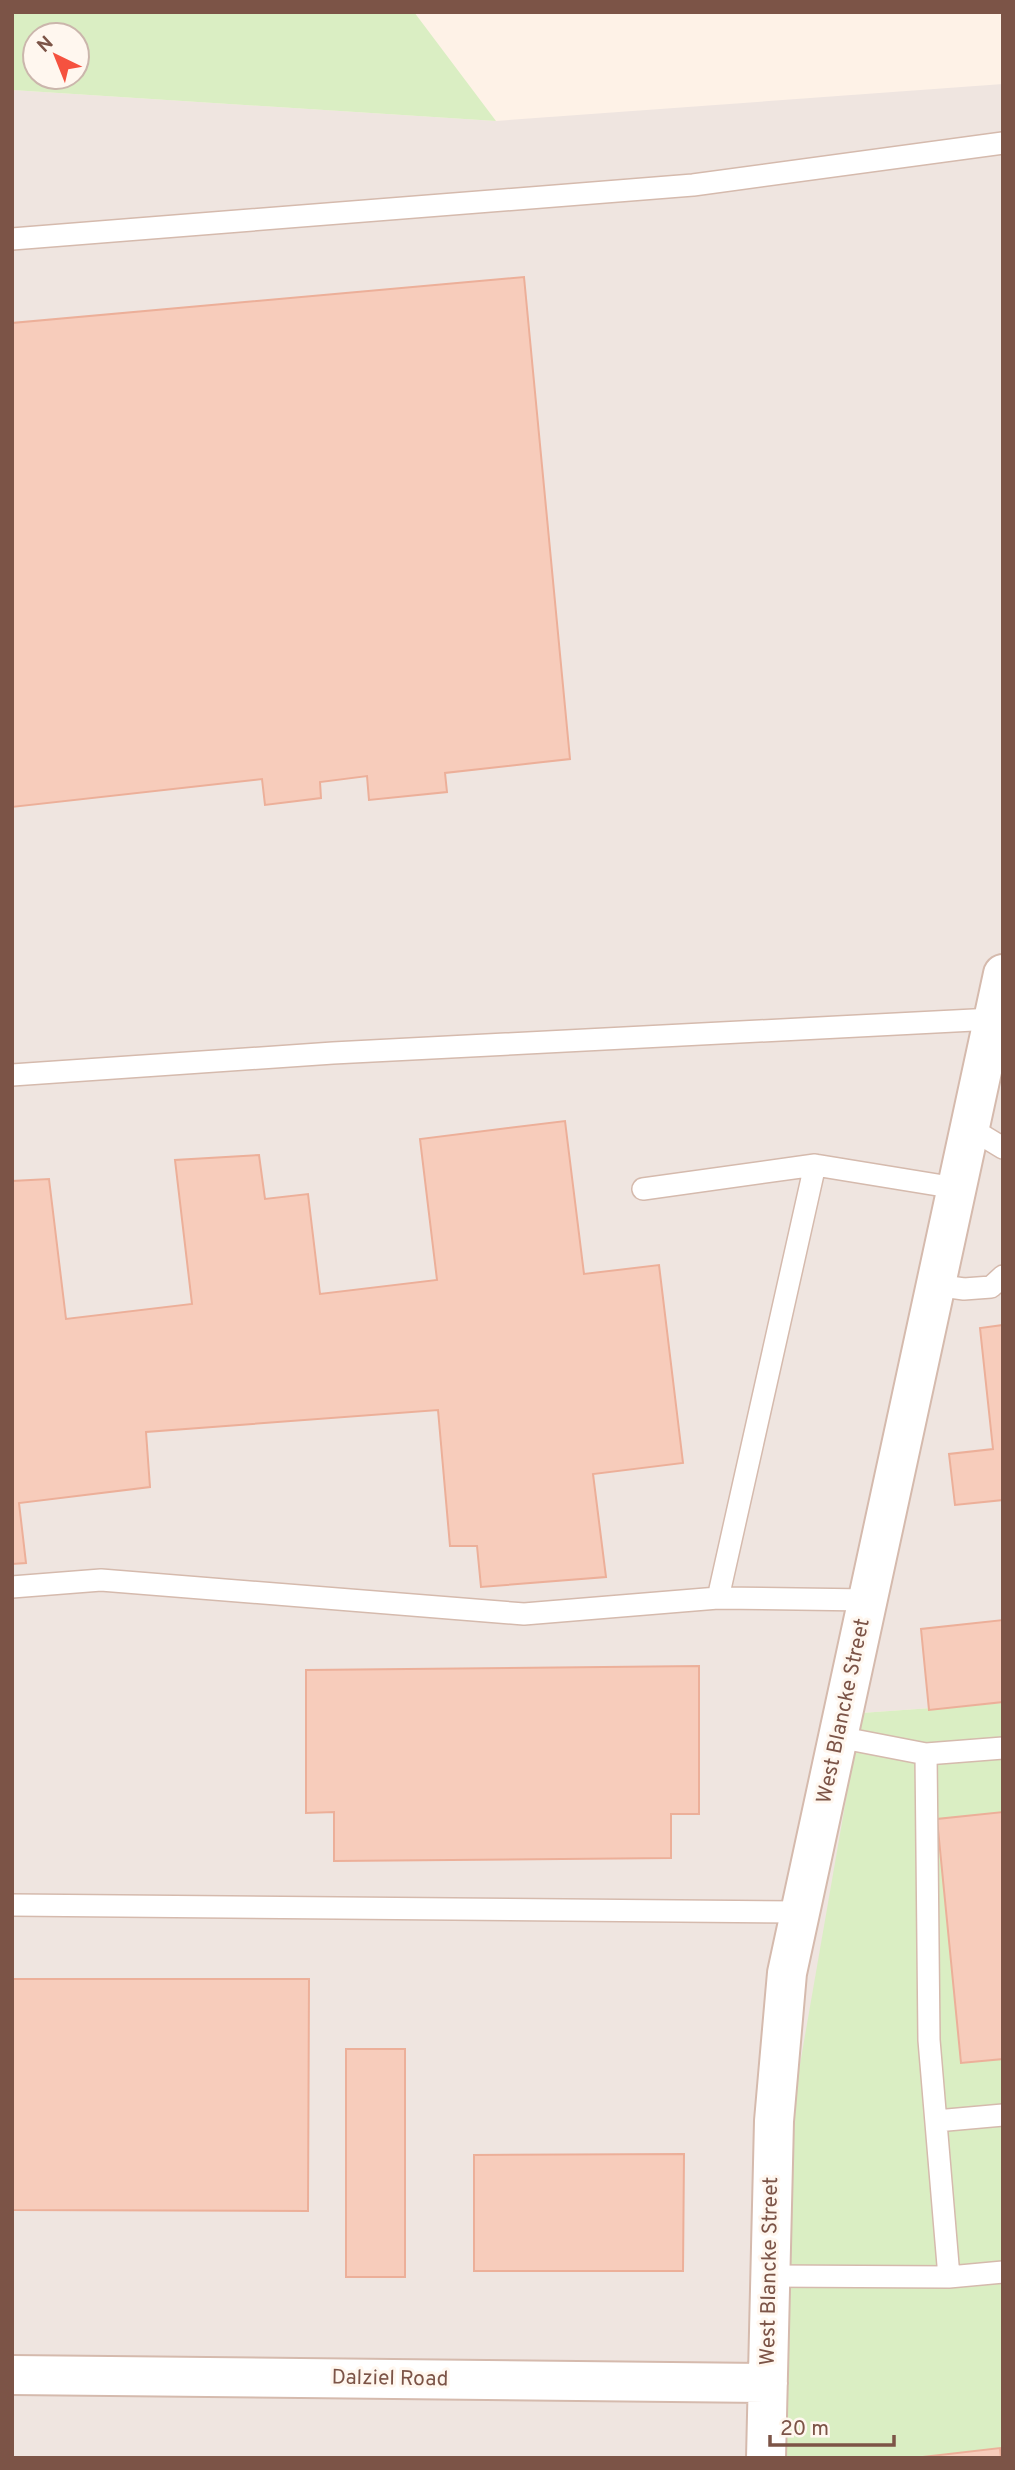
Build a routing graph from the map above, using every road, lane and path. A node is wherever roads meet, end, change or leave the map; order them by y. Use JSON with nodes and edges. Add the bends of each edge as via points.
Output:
{"nodes":[{"id":1,"x":1003,"y":143,"type":"edge"},
{"id":2,"x":12,"y":239,"type":"edge"},
{"id":3,"x":1003,"y":974,"type":"edge"},
{"id":4,"x":993,"y":1019,"type":"junction"},
{"id":5,"x":12,"y":1076,"type":"edge"},
{"id":6,"x":970,"y":1128,"type":"junction"},
{"id":7,"x":1003,"y":1148,"type":"edge"},
{"id":8,"x":815,"y":1165,"type":"junction"},
{"id":9,"x":956,"y":1188,"type":"junction"},
{"id":10,"x":643,"y":1189,"type":"dead end"},
{"id":11,"x":1003,"y":1276,"type":"edge"},
{"id":12,"x":935,"y":1286,"type":"junction"},
{"id":13,"x":12,"y":1587,"type":"edge"},
{"id":14,"x":718,"y":1598,"type":"junction"},
{"id":15,"x":868,"y":1600,"type":"junction"},
{"id":16,"x":838,"y":1737,"type":"junction"},
{"id":17,"x":1003,"y":1748,"type":"edge"},
{"id":18,"x":926,"y":1754,"type":"junction"},
{"id":19,"x":12,"y":1905,"type":"edge"},
{"id":20,"x":800,"y":1912,"type":"junction"},
{"id":21,"x":1003,"y":2115,"type":"edge"},
{"id":22,"x":936,"y":2121,"type":"junction"},
{"id":23,"x":1003,"y":2272,"type":"edge"},
{"id":24,"x":770,"y":2276,"type":"junction"},
{"id":25,"x":949,"y":2277,"type":"junction"},
{"id":26,"x":12,"y":2375,"type":"edge"},
{"id":27,"x":768,"y":2383,"type":"junction"},
{"id":28,"x":766,"y":2458,"type":"edge"}],
"edges":[{"from":1,"to":2,"type":"lane","via":[[693,185]]},
{"from":3,"to":4,"type":"street","name":"West Blancke Street"},
{"from":4,"to":5,"type":"lane","via":[[333,1053]]},
{"from":4,"to":6,"type":"street","name":"West Blancke Street"},
{"from":6,"to":7,"type":"lane"},
{"from":6,"to":9,"type":"street","name":"West Blancke Street"},
{"from":8,"to":9,"type":"lane"},
{"from":8,"to":10,"type":"lane"},
{"from":8,"to":14,"type":"lane"},
{"from":9,"to":12,"type":"street","name":"West Blancke Street"},
{"from":11,"to":12,"type":"lane","via":[[991,1287]]},
{"from":12,"to":15,"type":"street","name":"West Blancke Street"},
{"from":13,"to":14,"type":"lane","via":[[101,1580],[524,1614]]},
{"from":14,"to":15,"type":"lane"},
{"from":15,"to":16,"type":"street","name":"West Blancke Street"},
{"from":16,"to":18,"type":"lane"},
{"from":16,"to":20,"type":"street","name":"West Blancke Street"},
{"from":17,"to":18,"type":"lane"},
{"from":18,"to":22,"type":"lane","via":[[929,2040]]},
{"from":19,"to":20,"type":"lane"},
{"from":20,"to":24,"type":"street","name":"West Blancke Street","via":[[787,1973],[774,2121]]},
{"from":21,"to":22,"type":"lane"},
{"from":22,"to":25,"type":"lane"},
{"from":23,"to":25,"type":"lane"},
{"from":24,"to":25,"type":"lane"},
{"from":24,"to":27,"type":"street","name":"West Blancke Street"},
{"from":26,"to":27,"type":"street","name":"Dalziel Road"},
{"from":27,"to":28,"type":"street","name":"West Blancke Street"}]}
